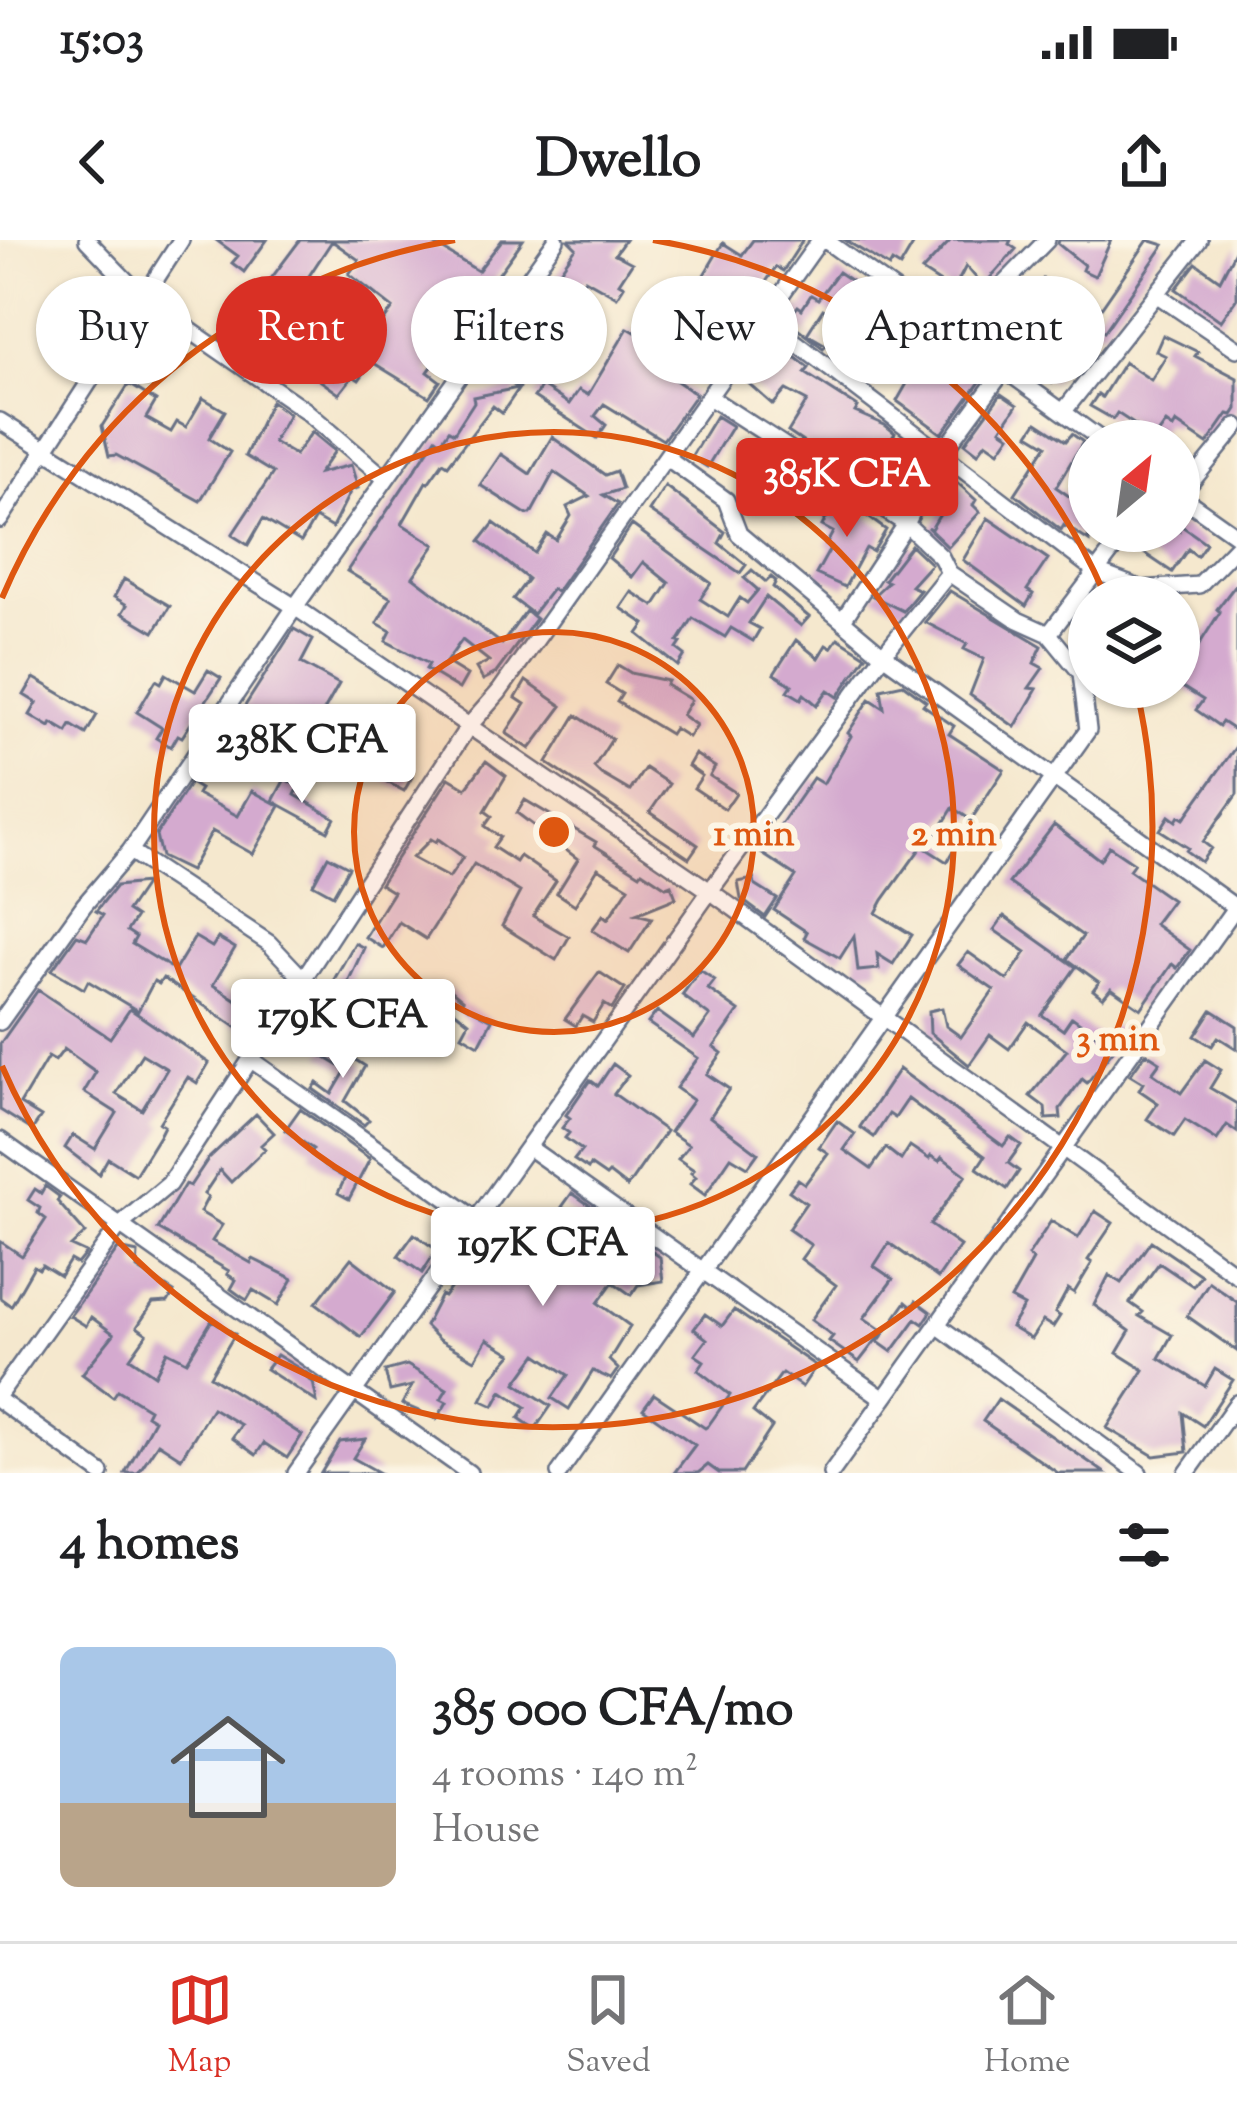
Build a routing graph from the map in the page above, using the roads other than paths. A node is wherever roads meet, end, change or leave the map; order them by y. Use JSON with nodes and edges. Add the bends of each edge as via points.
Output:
{"nodes":[{"id":1,"x":87,"y":240,"type":"edge"},
{"id":2,"x":182,"y":240,"type":"edge"},
{"id":3,"x":556,"y":240,"type":"edge"},
{"id":4,"x":823,"y":240,"type":"edge"},
{"id":5,"x":1047,"y":240,"type":"edge"},
{"id":6,"x":1198,"y":240,"type":"edge"},
{"id":7,"x":122,"y":276,"type":"edge"},
{"id":8,"x":157,"y":276,"type":"edge"},
{"id":9,"x":797,"y":276,"type":"edge"},
{"id":10,"x":873,"y":276,"type":"edge"},
{"id":11,"x":1012,"y":276,"type":"edge"},
{"id":12,"x":1156,"y":294,"type":"junction"},
{"id":13,"x":192,"y":332,"type":"edge"},
{"id":14,"x":798,"y":344,"type":"edge"},
{"id":15,"x":1237,"y":349,"type":"edge"},
{"id":16,"x":88,"y":384,"type":"edge"},
{"id":17,"x":718,"y":384,"type":"edge"},
{"id":18,"x":994,"y":384,"type":"edge"},
{"id":19,"x":1024,"y":384,"type":"edge"},
{"id":20,"x":709,"y":397,"type":"junction"},
{"id":21,"x":1063,"y":412,"type":"junction"},
{"id":22,"x":1074,"y":420,"type":"edge"},
{"id":23,"x":0,"y":422,"type":"edge"},
{"id":24,"x":1237,"y":426,"type":"edge"},
{"id":25,"x":46,"y":451,"type":"junction"},
{"id":26,"x":942,"y":454,"type":"junction"},
{"id":27,"x":666,"y":457,"type":"junction"},
{"id":28,"x":1200,"y":471,"type":"edge"},
{"id":29,"x":386,"y":479,"type":"junction"},
{"id":30,"x":1200,"y":510,"type":"edge"},
{"id":31,"x":0,"y":520,"type":"edge"},
{"id":32,"x":906,"y":524,"type":"junction"},
{"id":33,"x":1237,"y":536,"type":"edge"},
{"id":34,"x":1237,"y":546,"type":"edge"},
{"id":35,"x":1111,"y":552,"type":"edge"},
{"id":36,"x":1096,"y":572,"type":"junction"},
{"id":37,"x":949,"y":573,"type":"junction"},
{"id":38,"x":295,"y":607,"type":"junction"},
{"id":39,"x":843,"y":620,"type":"junction"},
{"id":40,"x":1048,"y":634,"type":"junction"},
{"id":41,"x":883,"y":655,"type":"junction"},
{"id":42,"x":468,"y":727,"type":"junction"},
{"id":43,"x":1054,"y":778,"type":"junction"},
{"id":44,"x":130,"y":850,"type":"junction"},
{"id":45,"x":710,"y":891,"type":"junction"},
{"id":46,"x":1236,"y":906,"type":"edge"},
{"id":47,"x":303,"y":979,"type":"junction"},
{"id":48,"x":883,"y":1017,"type":"junction"},
{"id":49,"x":0,"y":1022,"type":"edge"},
{"id":50,"x":250,"y":1060,"type":"junction"},
{"id":51,"x":0,"y":1140,"type":"edge"},
{"id":52,"x":528,"y":1147,"type":"junction"},
{"id":53,"x":1063,"y":1148,"type":"junction"},
{"id":54,"x":476,"y":1219,"type":"junction"},
{"id":55,"x":120,"y":1225,"type":"junction"},
{"id":56,"x":703,"y":1271,"type":"junction"},
{"id":57,"x":1237,"y":1275,"type":"edge"},
{"id":58,"x":937,"y":1325,"type":"junction"},
{"id":59,"x":354,"y":1391,"type":"junction"},
{"id":60,"x":0,"y":1397,"type":"edge"},
{"id":61,"x":884,"y":1399,"type":"junction"},
{"id":62,"x":1237,"y":1403,"type":"edge"},
{"id":63,"x":101,"y":1473,"type":"edge"},
{"id":64,"x":296,"y":1473,"type":"edge"},
{"id":65,"x":469,"y":1473,"type":"edge"},
{"id":66,"x":559,"y":1473,"type":"edge"},
{"id":67,"x":831,"y":1473,"type":"edge"},
{"id":68,"x":1139,"y":1473,"type":"edge"},
{"id":69,"x":1187,"y":1473,"type":"edge"}],
"edges":[{"from":1,"to":7,"type":"street"},
{"from":2,"to":8,"type":"street"},
{"from":3,"to":29,"type":"street"},
{"from":4,"to":9,"type":"street"},
{"from":4,"to":10,"type":"street"},
{"from":5,"to":11,"type":"street"},
{"from":6,"to":12,"type":"street"},
{"from":12,"to":15,"type":"street"},
{"from":12,"to":21,"type":"street"},
{"from":13,"to":29,"type":"street"},
{"from":14,"to":26,"type":"street"},
{"from":16,"to":25,"type":"street"},
{"from":17,"to":20,"type":"street"},
{"from":18,"to":26,"type":"street"},
{"from":19,"to":21,"type":"street"},
{"from":20,"to":27,"type":"street"},
{"from":20,"to":32,"type":"street"},
{"from":21,"to":22,"type":"street"},
{"from":23,"to":25,"type":"street"},
{"from":24,"to":28,"type":"street"},
{"from":25,"to":31,"type":"street"},
{"from":25,"to":38,"type":"street"},
{"from":26,"to":32,"type":"street"},
{"from":26,"to":36,"type":"street"},
{"from":27,"to":39,"type":"street","via":[[726,500],[739,534]]},
{"from":27,"to":42,"type":"street"},
{"from":29,"to":38,"type":"street"},
{"from":30,"to":33,"type":"street"},
{"from":32,"to":37,"type":"street"},
{"from":32,"to":39,"type":"street"},
{"from":34,"to":36,"type":"street","via":[[1199,585],[1142,589]]},
{"from":35,"to":36,"type":"street"},
{"from":36,"to":40,"type":"street"},
{"from":37,"to":40,"type":"street"},
{"from":37,"to":41,"type":"street"},
{"from":38,"to":42,"type":"street"},
{"from":38,"to":44,"type":"street"},
{"from":39,"to":41,"type":"street"},
{"from":40,"to":43,"type":"street","via":[[1081,673],[1088,730]]},
{"from":41,"to":43,"type":"street"},
{"from":41,"to":45,"type":"street"},
{"from":42,"to":45,"type":"street"},
{"from":42,"to":47,"type":"street"},
{"from":43,"to":46,"type":"street"},
{"from":43,"to":48,"type":"street"},
{"from":44,"to":47,"type":"street","via":[[268,943]]},
{"from":44,"to":49,"type":"street"},
{"from":45,"to":48,"type":"street"},
{"from":45,"to":52,"type":"street"},
{"from":46,"to":53,"type":"street"},
{"from":47,"to":50,"type":"street"},
{"from":48,"to":53,"type":"street"},
{"from":48,"to":56,"type":"street"},
{"from":50,"to":54,"type":"street"},
{"from":50,"to":55,"type":"street","via":[[169,1184]]},
{"from":51,"to":55,"type":"street"},
{"from":52,"to":54,"type":"street"},
{"from":52,"to":56,"type":"street"},
{"from":53,"to":57,"type":"street"},
{"from":53,"to":58,"type":"street"},
{"from":54,"to":59,"type":"street"},
{"from":55,"to":59,"type":"street"},
{"from":55,"to":60,"type":"street"},
{"from":56,"to":61,"type":"street"},
{"from":56,"to":66,"type":"street"},
{"from":58,"to":61,"type":"street"},
{"from":58,"to":68,"type":"street"},
{"from":59,"to":64,"type":"street"},
{"from":59,"to":65,"type":"street"},
{"from":60,"to":63,"type":"street"},
{"from":61,"to":67,"type":"street"},
{"from":62,"to":69,"type":"street"}]}
